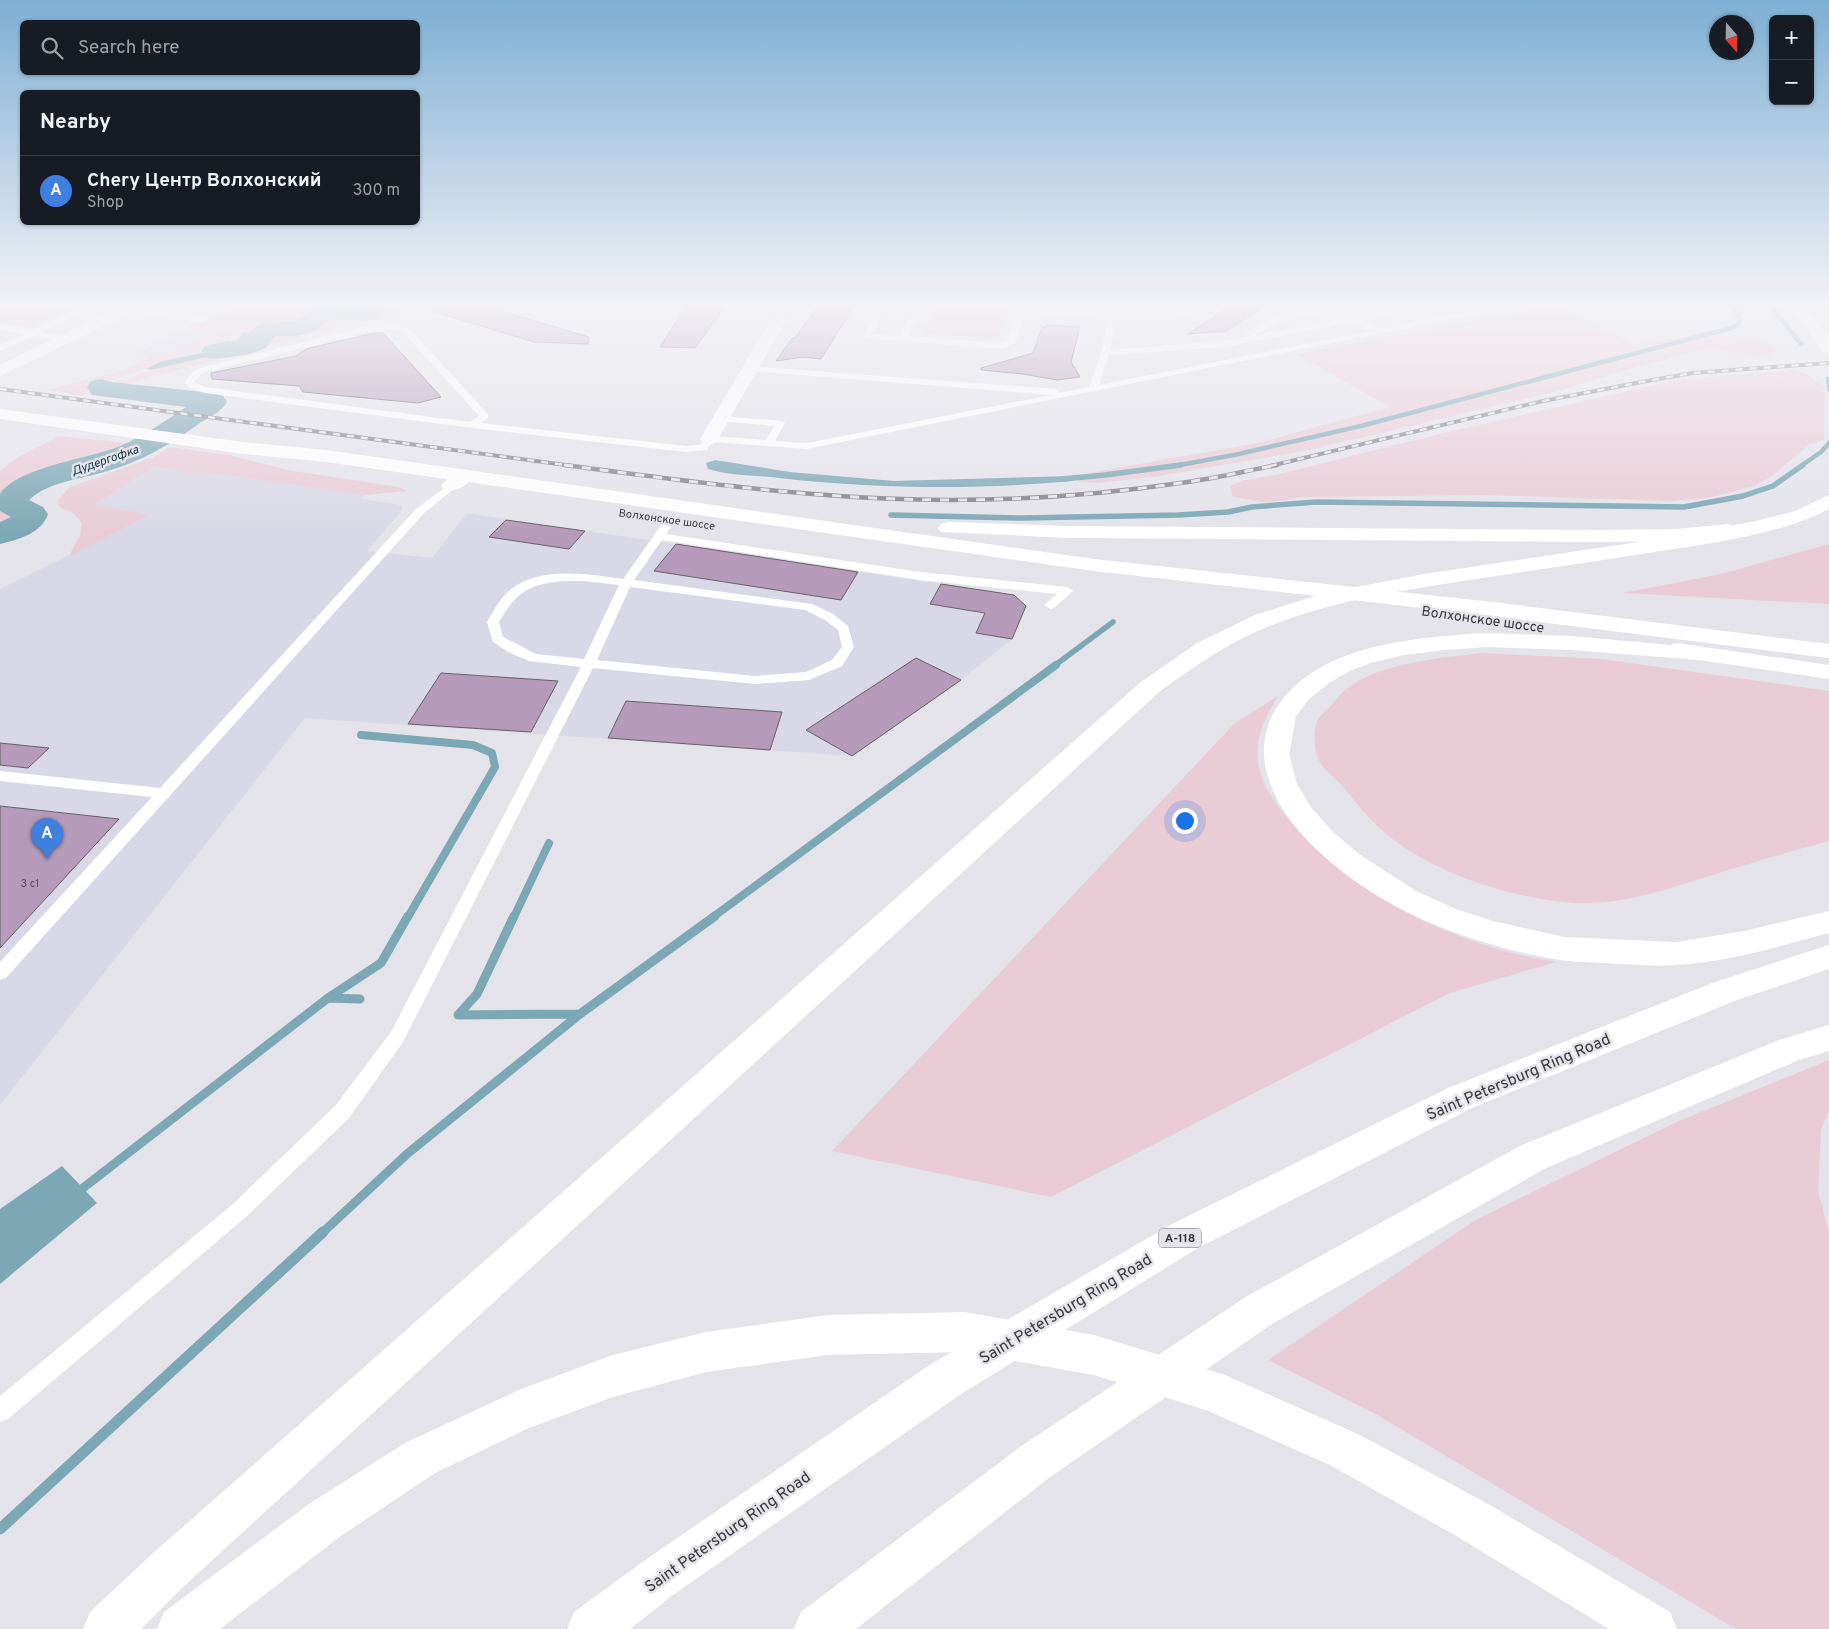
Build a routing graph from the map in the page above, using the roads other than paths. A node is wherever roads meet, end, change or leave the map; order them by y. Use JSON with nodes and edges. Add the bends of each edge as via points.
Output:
{"nodes":[{"id":1,"x":189,"y":382,"type":"edge"},
{"id":2,"x":454,"y":382,"type":"edge"},
{"id":3,"x":739,"y":382,"type":"edge"},
{"id":4,"x":958,"y":382,"type":"edge"},
{"id":5,"x":1095,"y":382,"type":"edge"},
{"id":6,"x":1128,"y":382,"type":"edge"},
{"id":7,"x":1093,"y":389,"type":"junction"},
{"id":8,"x":1072,"y":393,"type":"junction"},
{"id":9,"x":0,"y":414,"type":"edge"},
{"id":10,"x":721,"y":419,"type":"junction"},
{"id":11,"x":472,"y":425,"type":"junction"},
{"id":12,"x":710,"y":439,"type":"junction"},
{"id":13,"x":769,"y":443,"type":"junction"},
{"id":14,"x":458,"y":481,"type":"junction"},
{"id":15,"x":1829,"y":501,"type":"edge"},
{"id":16,"x":678,"y":513,"type":"junction"},
{"id":17,"x":1758,"y":527,"type":"junction"},
{"id":18,"x":659,"y":536,"type":"junction"},
{"id":19,"x":1137,"y":570,"type":"junction"},
{"id":20,"x":626,"y":582,"type":"junction"},
{"id":21,"x":1050,"y":605,"type":"dead end"},
{"id":22,"x":1763,"y":642,"type":"junction"},
{"id":23,"x":1829,"y":644,"type":"edge"},
{"id":24,"x":1829,"y":651,"type":"edge"},
{"id":25,"x":1696,"y":654,"type":"junction"},
{"id":26,"x":589,"y":663,"type":"junction"},
{"id":27,"x":1829,"y":672,"type":"edge"},
{"id":28,"x":0,"y":776,"type":"edge"},
{"id":29,"x":163,"y":793,"type":"junction"},
{"id":30,"x":1829,"y":922,"type":"edge"},
{"id":31,"x":1829,"y":957,"type":"edge"},
{"id":32,"x":0,"y":973,"type":"edge"},
{"id":33,"x":1829,"y":1038,"type":"edge"},
{"id":34,"x":0,"y":1411,"type":"edge"},
{"id":35,"x":107,"y":1629,"type":"edge"},
{"id":36,"x":181,"y":1629,"type":"edge"},
{"id":37,"x":591,"y":1629,"type":"edge"},
{"id":38,"x":818,"y":1629,"type":"edge"},
{"id":39,"x":1653,"y":1629,"type":"edge"}],
"edges":[{"from":1,"to":11,"type":"lane","via":[[205,390]]},
{"from":2,"to":11,"type":"lane","via":[[485,416]]},
{"from":3,"to":10,"type":"main road"},
{"from":4,"to":8,"type":"lane"},
{"from":5,"to":7,"type":"lane"},
{"from":6,"to":7,"type":"lane"},
{"from":7,"to":8,"type":"lane"},
{"from":8,"to":13,"type":"lane","via":[[807,446]]},
{"from":9,"to":14,"type":"main road","name":"Волхонское шоссе","via":[[200,441],[305,462]]},
{"from":10,"to":12,"type":"main road"},
{"from":10,"to":13,"type":"lane","via":[[780,423]]},
{"from":11,"to":12,"type":"lane","via":[[686,449],[703,448]]},
{"from":12,"to":13,"type":"lane"},
{"from":14,"to":16,"type":"main road","name":"Волхонское шоссе"},
{"from":14,"to":29,"type":"lane","via":[[420,511]]},
{"from":15,"to":17,"type":"main road","via":[[1802,515]]},
{"from":16,"to":17,"type":"main road","via":[[1069,532],[1600,536],[1676,535]]},
{"from":16,"to":18,"type":"lane"},
{"from":16,"to":19,"type":"main road","name":"Волхонское шоссе"},
{"from":17,"to":35,"type":"main road","via":[[1329,599],[1263,620],[1205,648],[1150,687]]},
{"from":18,"to":20,"type":"lane"},
{"from":18,"to":21,"type":"lane","via":[[920,576],[1067,591]]},
{"from":19,"to":22,"type":"main road","name":"Волхонское шоссе"},
{"from":19,"to":25,"type":"main road","name":"Волхонское шоссе","via":[[1591,635]]},
{"from":20,"to":26,"type":"lane"},
{"from":20,"to":26,"type":"lane","via":[[584,577],[543,578],[520,587],[502,604],[492,622],[497,639],[515,650],[534,658]]},
{"from":20,"to":26,"type":"lane","via":[[808,606],[844,629],[848,647],[837,663],[809,676],[755,680]]},
{"from":22,"to":23,"type":"main road"},
{"from":22,"to":24,"type":"main road"},
{"from":25,"to":27,"type":"main road","name":"Волхонское шоссе"},
{"from":25,"to":30,"type":"main road","via":[[1493,640],[1420,645],[1362,658],[1326,673],[1303,691],[1286,711],[1277,734],[1276,761],[1284,790],[1307,821],[1337,852],[1378,883],[1429,910],[1491,932],[1562,948],[1678,954],[1748,942]]},
{"from":26,"to":34,"type":"lane","via":[[397,1037],[342,1112],[240,1210]]},
{"from":28,"to":29,"type":"lane"},
{"from":29,"to":32,"type":"lane"},
{"from":31,"to":37,"type":"main road","name":"Saint Petersburg Ring Road","number":"А-118","via":[[1726,991],[1460,1098],[1184,1236],[942,1381],[665,1573]]},
{"from":33,"to":38,"type":"main road","via":[[1791,1049],[1533,1157],[1258,1311],[1035,1462]]},
{"from":36,"to":39,"type":"main road","via":[[325,1520],[420,1458],[519,1411],[613,1376],[706,1352],[828,1335],[964,1332],[1094,1355],[1210,1390],[1344,1450],[1474,1521]]}]}
